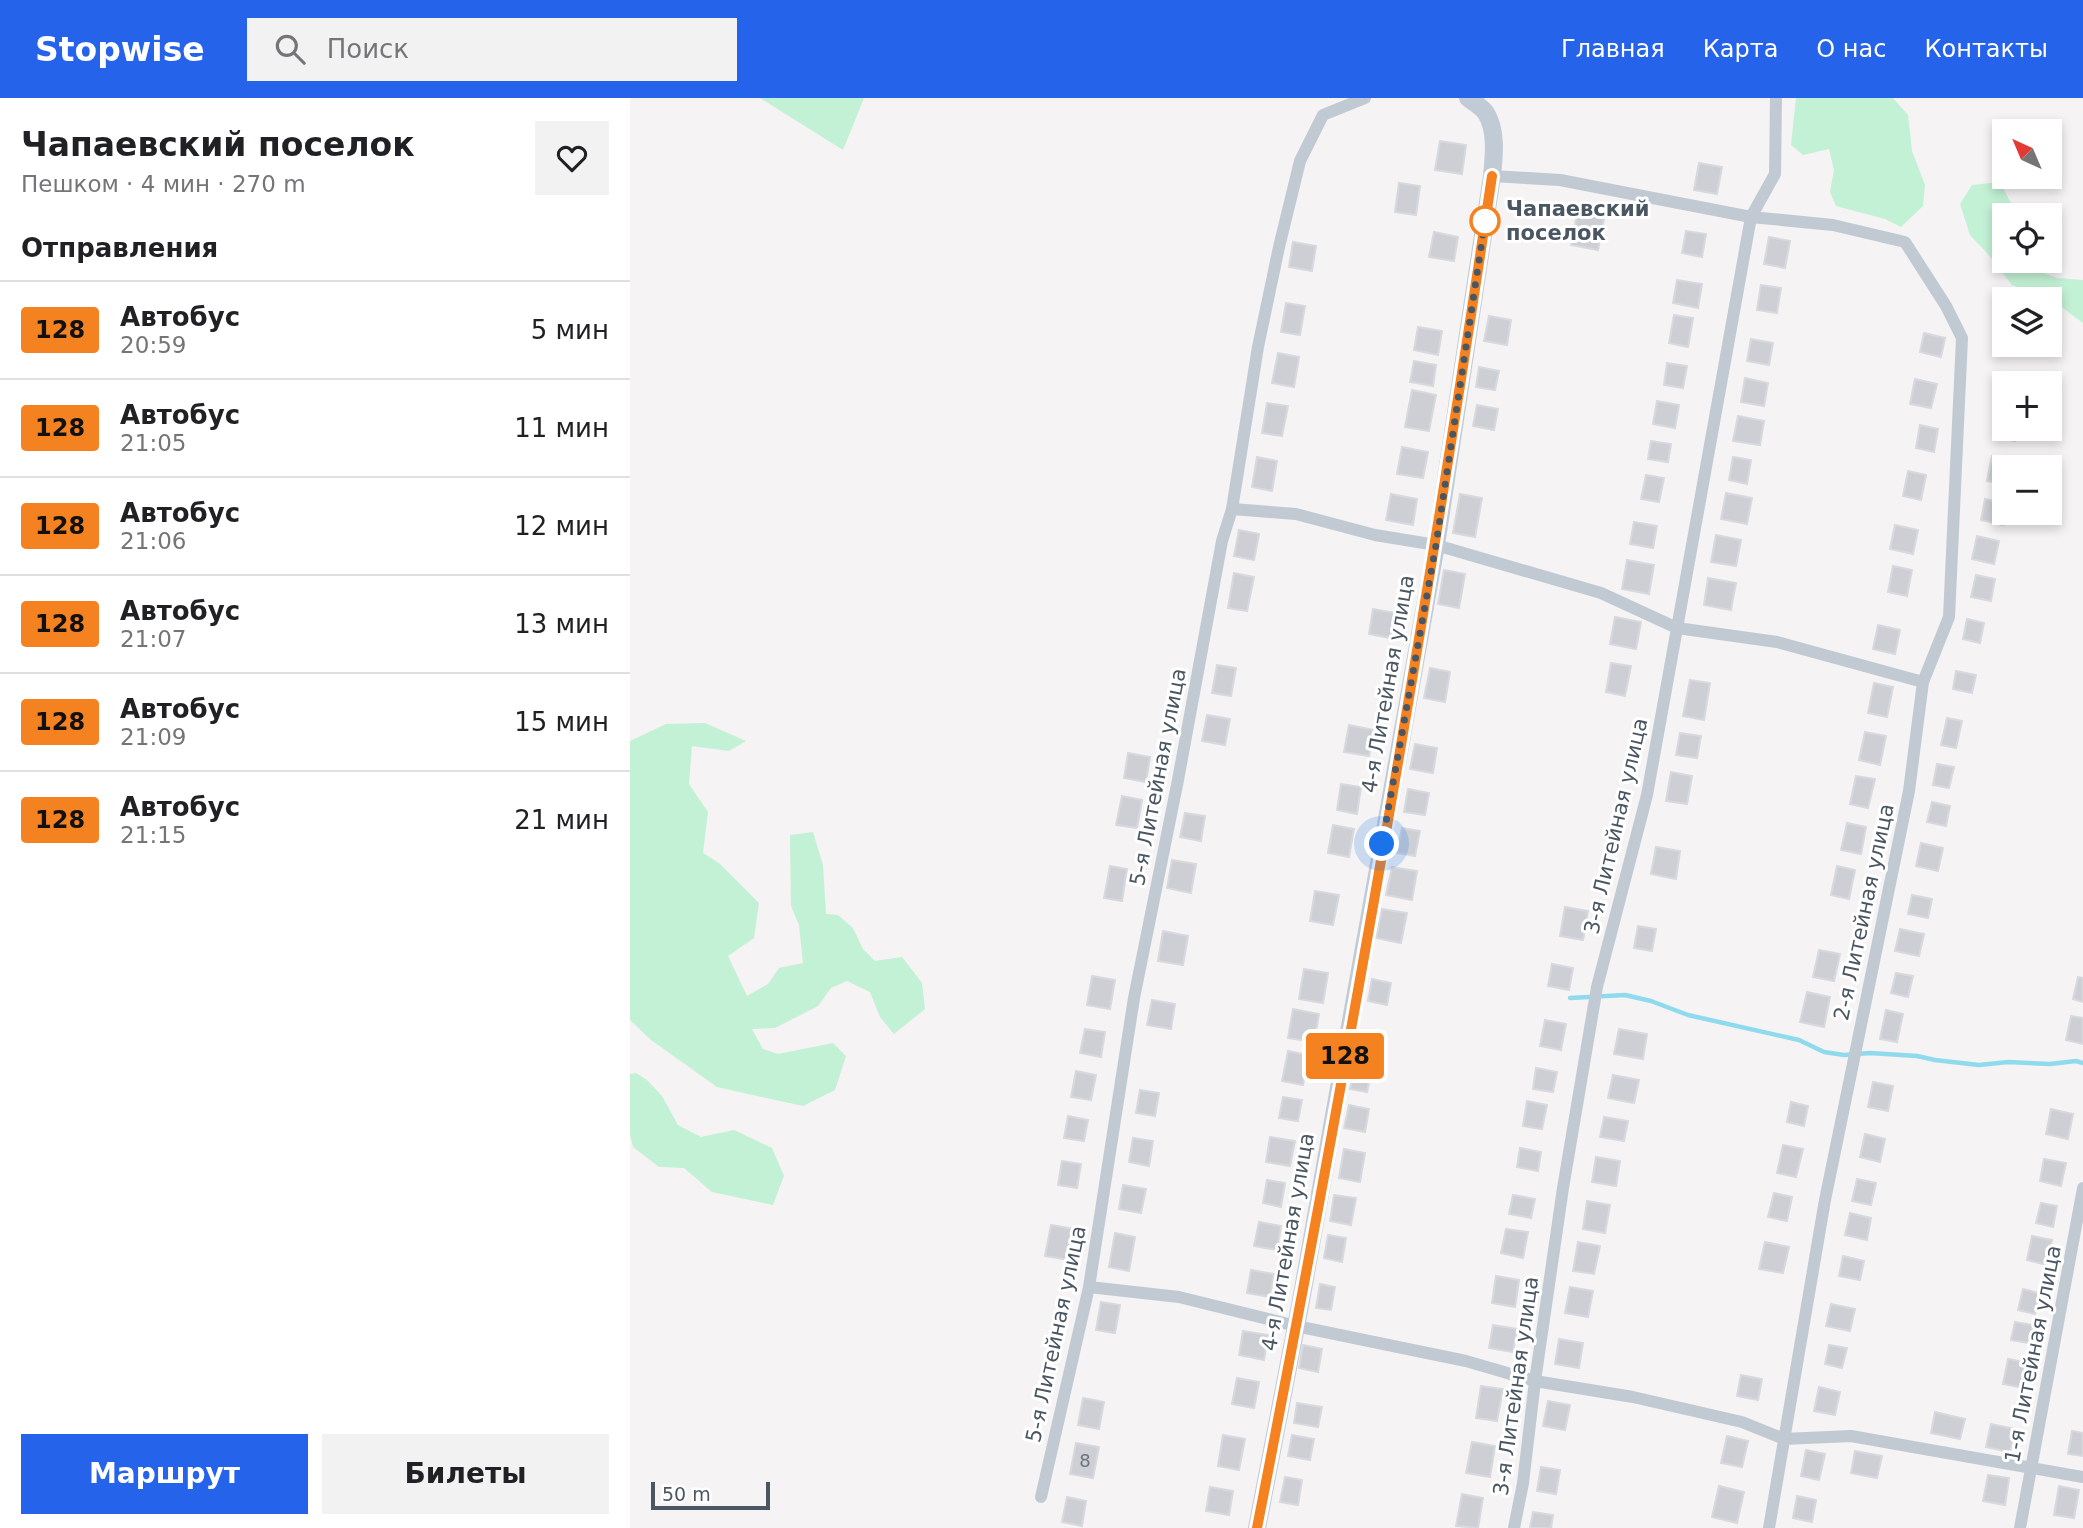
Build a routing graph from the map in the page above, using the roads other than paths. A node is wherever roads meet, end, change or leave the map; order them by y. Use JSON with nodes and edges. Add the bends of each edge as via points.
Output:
{"nodes":[{"id":1,"x":1365,"y":98,"type":"edge"},
{"id":2,"x":1468,"y":98,"type":"edge"},
{"id":3,"x":1776,"y":98,"type":"edge"},
{"id":4,"x":1492,"y":176,"type":"junction"},
{"id":5,"x":1751,"y":217,"type":"junction"},
{"id":6,"x":1232,"y":509,"type":"junction"},
{"id":7,"x":1436,"y":545,"type":"junction"},
{"id":8,"x":1677,"y":628,"type":"junction"},
{"id":9,"x":1923,"y":682,"type":"junction"},
{"id":10,"x":2083,"y":1188,"type":"edge"},
{"id":11,"x":1089,"y":1287,"type":"junction"},
{"id":12,"x":1296,"y":1326,"type":"junction"},
{"id":13,"x":1535,"y":1381,"type":"junction"},
{"id":14,"x":1784,"y":1439,"type":"junction"},
{"id":15,"x":2031,"y":1468,"type":"junction"},
{"id":16,"x":2083,"y":1477,"type":"edge"},
{"id":17,"x":1041,"y":1497,"type":"dead end"},
{"id":18,"x":1257,"y":1528,"type":"edge"},
{"id":19,"x":1514,"y":1528,"type":"edge"},
{"id":20,"x":1769,"y":1528,"type":"edge"},
{"id":21,"x":2020,"y":1528,"type":"edge"}],
"edges":[{"from":1,"to":6,"type":"street","name":"5-я Литейная улица","via":[[1323,115],[1300,161],[1258,347]]},
{"from":2,"to":4,"type":"street","name":"4-я Литейная улица","via":[[1485,112],[1492,133]]},
{"from":3,"to":5,"type":"street","name":"3-я Литейная улица","via":[[1775,174]]},
{"from":4,"to":5,"type":"street","name":"2-я Литейная улица","via":[[1560,180]]},
{"from":4,"to":7,"type":"street","name":"4-я Литейная улица"},
{"from":5,"to":8,"type":"street","name":"3-я Литейная улица"},
{"from":5,"to":9,"type":"street","name":"2-я Литейная улица","via":[[1833,225],[1905,242],[1962,338],[1949,617]]},
{"from":6,"to":7,"type":"street","via":[[1296,514]]},
{"from":6,"to":11,"type":"street","name":"5-я Литейная улица","via":[[1222,541],[1134,998]]},
{"from":7,"to":8,"type":"street","via":[[1601,593]]},
{"from":7,"to":12,"type":"street","name":"4-я Литейная улица"},
{"from":8,"to":9,"type":"street","via":[[1777,642]]},
{"from":8,"to":13,"type":"street","name":"3-я Литейная улица","via":[[1647,795],[1597,987]]},
{"from":9,"to":14,"type":"street","name":"2-я Литейная улица","via":[[1909,791],[1825,1200]]},
{"from":10,"to":15,"type":"street","name":"1-я Литейная улица"},
{"from":11,"to":12,"type":"street","via":[[1179,1297]]},
{"from":11,"to":17,"type":"street","name":"5-я Литейная улица"},
{"from":12,"to":13,"type":"street","via":[[1466,1361]]},
{"from":12,"to":18,"type":"street","name":"4-я Литейная улица"},
{"from":13,"to":14,"type":"street","via":[[1633,1396],[1742,1422]]},
{"from":13,"to":19,"type":"street","name":"3-я Литейная улица"},
{"from":14,"to":15,"type":"street","via":[[1851,1436]]},
{"from":14,"to":20,"type":"street","name":"2-я Литейная улица"},
{"from":15,"to":16,"type":"street"},
{"from":15,"to":21,"type":"street","name":"1-я Литейная улица"}]}
